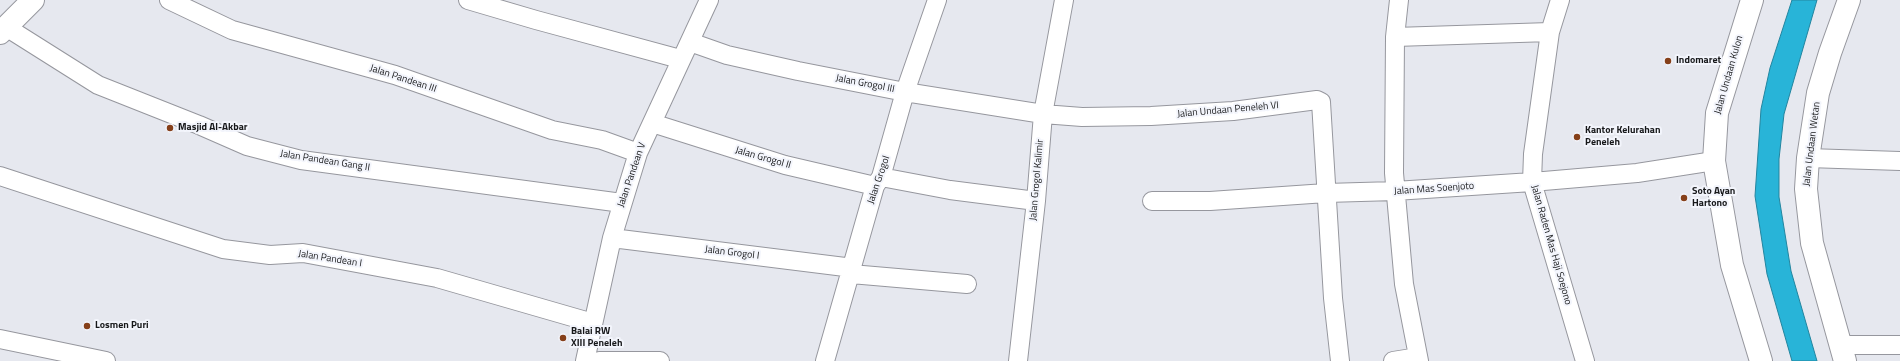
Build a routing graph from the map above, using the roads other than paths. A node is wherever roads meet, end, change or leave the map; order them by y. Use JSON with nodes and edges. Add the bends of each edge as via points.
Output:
{"nodes":[{"id":1,"x":33,"y":0,"type":"edge"},
{"id":2,"x":169,"y":0,"type":"edge"},
{"id":3,"x":468,"y":0,"type":"edge"},
{"id":4,"x":709,"y":0,"type":"edge"},
{"id":5,"x":937,"y":0,"type":"edge"},
{"id":6,"x":1064,"y":0,"type":"edge"},
{"id":7,"x":1399,"y":0,"type":"edge"},
{"id":8,"x":1560,"y":0,"type":"edge"},
{"id":9,"x":1752,"y":0,"type":"edge"},
{"id":10,"x":1849,"y":0,"type":"edge"},
{"id":11,"x":3,"y":30,"type":"edge"},
{"id":12,"x":1550,"y":32,"type":"junction"},
{"id":13,"x":1395,"y":38,"type":"junction"},
{"id":14,"x":690,"y":42,"type":"junction"},
{"id":15,"x":680,"y":60,"type":"junction"},
{"id":16,"x":905,"y":92,"type":"junction"},
{"id":17,"x":1043,"y":114,"type":"junction"},
{"id":18,"x":652,"y":123,"type":"junction"},
{"id":19,"x":638,"y":153,"type":"junction"},
{"id":20,"x":1808,"y":158,"type":"junction"},
{"id":21,"x":1714,"y":161,"type":"junction"},
{"id":22,"x":1900,"y":162,"type":"edge"},
{"id":23,"x":0,"y":176,"type":"edge"},
{"id":24,"x":878,"y":182,"type":"junction"},
{"id":25,"x":1532,"y":182,"type":"junction"},
{"id":26,"x":1396,"y":191,"type":"junction"},
{"id":27,"x":1326,"y":193,"type":"junction"},
{"id":28,"x":1036,"y":200,"type":"junction"},
{"id":29,"x":1152,"y":201,"type":"dead end"},
{"id":30,"x":622,"y":203,"type":"junction"},
{"id":31,"x":612,"y":238,"type":"junction"},
{"id":32,"x":852,"y":271,"type":"junction"},
{"id":33,"x":967,"y":284,"type":"dead end"},
{"id":34,"x":593,"y":323,"type":"junction"},
{"id":35,"x":0,"y":339,"type":"edge"},
{"id":36,"x":1900,"y":344,"type":"edge"},
{"id":37,"x":1842,"y":353,"type":"edge"},
{"id":38,"x":1418,"y":359,"type":"edge"},
{"id":39,"x":106,"y":361,"type":"edge"},
{"id":40,"x":586,"y":361,"type":"edge"},
{"id":41,"x":599,"y":361,"type":"edge"},
{"id":42,"x":660,"y":361,"type":"edge"},
{"id":43,"x":825,"y":361,"type":"edge"},
{"id":44,"x":1018,"y":361,"type":"edge"},
{"id":45,"x":1340,"y":361,"type":"edge"},
{"id":46,"x":1393,"y":361,"type":"edge"},
{"id":47,"x":1585,"y":361,"type":"edge"},
{"id":48,"x":1761,"y":361,"type":"edge"}],
"edges":[{"from":1,"to":11,"type":"main road"},
{"from":2,"to":19,"type":"street","name":"Jalan Pandean III","via":[[232,30],[395,75],[552,130],[602,140]]},
{"from":3,"to":15,"type":"street"},
{"from":4,"to":14,"type":"street","name":"Jalan Pandean V"},
{"from":5,"to":16,"type":"street","name":"Jalan Grogol"},
{"from":6,"to":17,"type":"street","name":"Jalan Grogol Kalimir"},
{"from":7,"to":13,"type":"street"},
{"from":8,"to":12,"type":"street","name":"Jalan Raden Mas Haji Soejono"},
{"from":9,"to":21,"type":"main road","name":"Jalan Undaan Kulon","via":[[1717,113]]},
{"from":10,"to":20,"type":"main road","name":"Jalan Undaan Wetan","via":[[1818,93]]},
{"from":11,"to":30,"type":"street","name":"Jalan Pandean Gang II","via":[[98,85],[247,146],[301,160]]},
{"from":12,"to":13,"type":"street"},
{"from":12,"to":25,"type":"street","name":"Jalan Raden Mas Haji Soejono","via":[[1533,154]]},
{"from":13,"to":26,"type":"street"},
{"from":14,"to":15,"type":"street","name":"Jalan Pandean V"},
{"from":14,"to":16,"type":"street","name":"Jalan Grogol III","via":[[727,55]]},
{"from":15,"to":18,"type":"street","name":"Jalan Pandean V"},
{"from":16,"to":17,"type":"street","name":"Jalan Grogol III"},
{"from":16,"to":24,"type":"street","name":"Jalan Grogol"},
{"from":17,"to":27,"type":"street","name":"Jalan Undaan Peneleh VI","via":[[1082,117],[1151,116],[1233,111],[1317,100],[1321,102],[1322,107]]},
{"from":17,"to":28,"type":"street","name":"Jalan Grogol Kalimir"},
{"from":18,"to":19,"type":"street","name":"Jalan Pandean V"},
{"from":18,"to":24,"type":"street","name":"Jalan Grogol II","via":[[785,165]]},
{"from":19,"to":30,"type":"street","name":"Jalan Pandean V"},
{"from":20,"to":22,"type":"street"},
{"from":20,"to":37,"type":"main road","name":"Jalan Undaan Wetan","via":[[1806,189],[1812,243]]},
{"from":21,"to":25,"type":"street","name":"Jalan Mas Soenjoto","via":[[1637,173]]},
{"from":21,"to":48,"type":"main road","name":"Jalan Undaan Kulon","via":[[1732,266]]},
{"from":23,"to":34,"type":"street","name":"Jalan Pandean I","via":[[223,249],[270,255],[304,253],[437,278]]},
{"from":24,"to":28,"type":"street","name":"Jalan Grogol II"},
{"from":24,"to":32,"type":"street","name":"Jalan Grogol"},
{"from":25,"to":26,"type":"street","name":"Jalan Mas Soenjoto"},
{"from":25,"to":47,"type":"street","name":"Jalan Raden Mas Haji Soejono"},
{"from":26,"to":27,"type":"street","name":"Jalan Mas Soenjoto"},
{"from":26,"to":38,"type":"street","via":[[1404,284]]},
{"from":27,"to":29,"type":"street","name":"Jalan Mas Soenjoto","via":[[1210,201]]},
{"from":27,"to":45,"type":"street"},
{"from":28,"to":44,"type":"street","name":"Jalan Grogol Kalimir"},
{"from":30,"to":31,"type":"street","name":"Jalan Pandean V"},
{"from":31,"to":32,"type":"street","name":"Jalan Grogol I"},
{"from":31,"to":34,"type":"street","name":"Jalan Pandean V"},
{"from":32,"to":33,"type":"street","name":"Jalan Grogol I"},
{"from":32,"to":43,"type":"street","name":"Jalan Grogol"},
{"from":34,"to":40,"type":"street","name":"Jalan Pandean V"},
{"from":35,"to":39,"type":"street"},
{"from":36,"to":37,"type":"street"},
{"from":38,"to":46,"type":"street"},
{"from":41,"to":42,"type":"street"}]}
